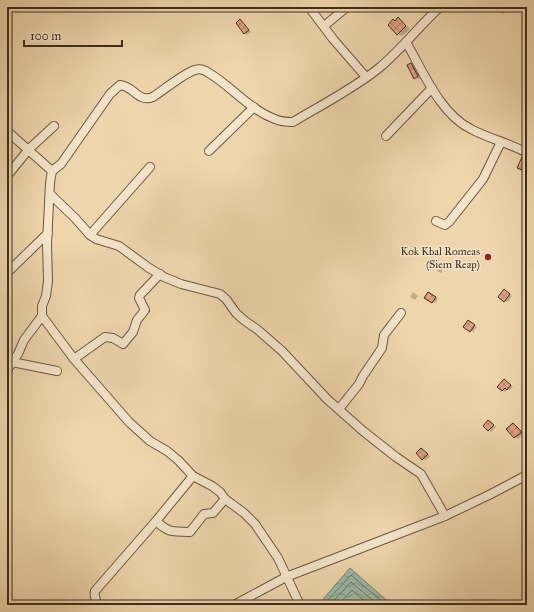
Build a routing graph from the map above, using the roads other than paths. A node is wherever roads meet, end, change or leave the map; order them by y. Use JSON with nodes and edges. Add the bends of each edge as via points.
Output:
{"nodes":[{"id":1,"x":309,"y":7,"type":"edge"},
{"id":2,"x":347,"y":7,"type":"edge"},
{"id":3,"x":440,"y":7,"type":"edge"},
{"id":4,"x":324,"y":26,"type":"junction"},
{"id":5,"x":406,"y":42,"type":"junction"},
{"id":6,"x":366,"y":77,"type":"junction"},
{"id":7,"x":432,"y":88,"type":"junction"},
{"id":8,"x":254,"y":107,"type":"junction"},
{"id":9,"x":54,"y":126,"type":"dead end"},
{"id":10,"x":7,"y":131,"type":"edge"},
{"id":11,"x":386,"y":136,"type":"dead end"},
{"id":12,"x":501,"y":142,"type":"junction"},
{"id":13,"x":29,"y":149,"type":"junction"},
{"id":14,"x":209,"y":151,"type":"dead end"},
{"id":15,"x":527,"y":153,"type":"edge"},
{"id":16,"x":150,"y":167,"type":"dead end"},
{"id":17,"x":52,"y":171,"type":"junction"},
{"id":18,"x":7,"y":176,"type":"edge"},
{"id":19,"x":50,"y":194,"type":"junction"},
{"id":20,"x":436,"y":221,"type":"dead end"},
{"id":21,"x":48,"y":233,"type":"junction"},
{"id":22,"x":90,"y":236,"type":"junction"},
{"id":23,"x":7,"y":273,"type":"edge"},
{"id":24,"x":160,"y":274,"type":"junction"},
{"id":25,"x":401,"y":314,"type":"dead end"},
{"id":26,"x":42,"y":316,"type":"junction"},
{"id":27,"x":74,"y":359,"type":"junction"},
{"id":28,"x":10,"y":362,"type":"edge"},
{"id":29,"x":7,"y":370,"type":"edge"},
{"id":30,"x":57,"y":371,"type":"dead end"},
{"id":31,"x":339,"y":410,"type":"junction"},
{"id":32,"x":527,"y":475,"type":"edge"},
{"id":33,"x":193,"y":476,"type":"junction"},
{"id":34,"x":225,"y":499,"type":"junction"},
{"id":35,"x":445,"y":516,"type":"junction"},
{"id":36,"x":156,"y":521,"type":"junction"},
{"id":37,"x":286,"y":577,"type":"junction"},
{"id":38,"x":96,"y":605,"type":"edge"},
{"id":39,"x":234,"y":605,"type":"edge"},
{"id":40,"x":300,"y":605,"type":"edge"}],
"edges":[{"from":1,"to":4,"type":"street"},
{"from":2,"to":4,"type":"street"},
{"from":3,"to":5,"type":"street"},
{"from":4,"to":6,"type":"street"},
{"from":5,"to":6,"type":"street"},
{"from":5,"to":7,"type":"street"},
{"from":6,"to":8,"type":"street","via":[[293,122],[274,119]]},
{"from":7,"to":11,"type":"street"},
{"from":7,"to":12,"type":"street","via":[[448,112],[460,122]]},
{"from":8,"to":14,"type":"street"},
{"from":8,"to":17,"type":"street","via":[[202,69],[188,73],[148,99],[143,99],[120,86],[110,94],[61,164]]},
{"from":9,"to":13,"type":"street"},
{"from":10,"to":13,"type":"street"},
{"from":12,"to":15,"type":"street"},
{"from":12,"to":20,"type":"street","via":[[483,179],[449,222],[445,225]]},
{"from":13,"to":17,"type":"street"},
{"from":13,"to":18,"type":"street"},
{"from":16,"to":22,"type":"street"},
{"from":17,"to":19,"type":"street"},
{"from":19,"to":21,"type":"street"},
{"from":19,"to":22,"type":"street","via":[[76,218]]},
{"from":21,"to":23,"type":"street"},
{"from":21,"to":26,"type":"street","via":[[48,281]]},
{"from":22,"to":24,"type":"street","via":[[119,246]]},
{"from":24,"to":27,"type":"street","via":[[140,295],[145,310],[136,320],[134,332],[123,344],[105,337]]},
{"from":24,"to":31,"type":"street","via":[[181,284],[220,294],[226,298],[245,322],[282,350]]},
{"from":25,"to":31,"type":"street","via":[[384,335],[382,348]]},
{"from":26,"to":27,"type":"street"},
{"from":26,"to":28,"type":"street"},
{"from":27,"to":33,"type":"street","via":[[129,422],[150,441],[178,460]]},
{"from":28,"to":29,"type":"street"},
{"from":28,"to":30,"type":"street"},
{"from":31,"to":35,"type":"street","via":[[421,474]]},
{"from":32,"to":35,"type":"street"},
{"from":33,"to":34,"type":"street","via":[[212,486]]},
{"from":33,"to":36,"type":"street"},
{"from":34,"to":36,"type":"street","via":[[214,513],[204,514],[190,532],[170,531]]},
{"from":34,"to":37,"type":"street","via":[[255,524],[278,558]]},
{"from":35,"to":37,"type":"street"},
{"from":36,"to":38,"type":"street","via":[[95,591]]},
{"from":37,"to":39,"type":"street"},
{"from":37,"to":40,"type":"street"}]}
